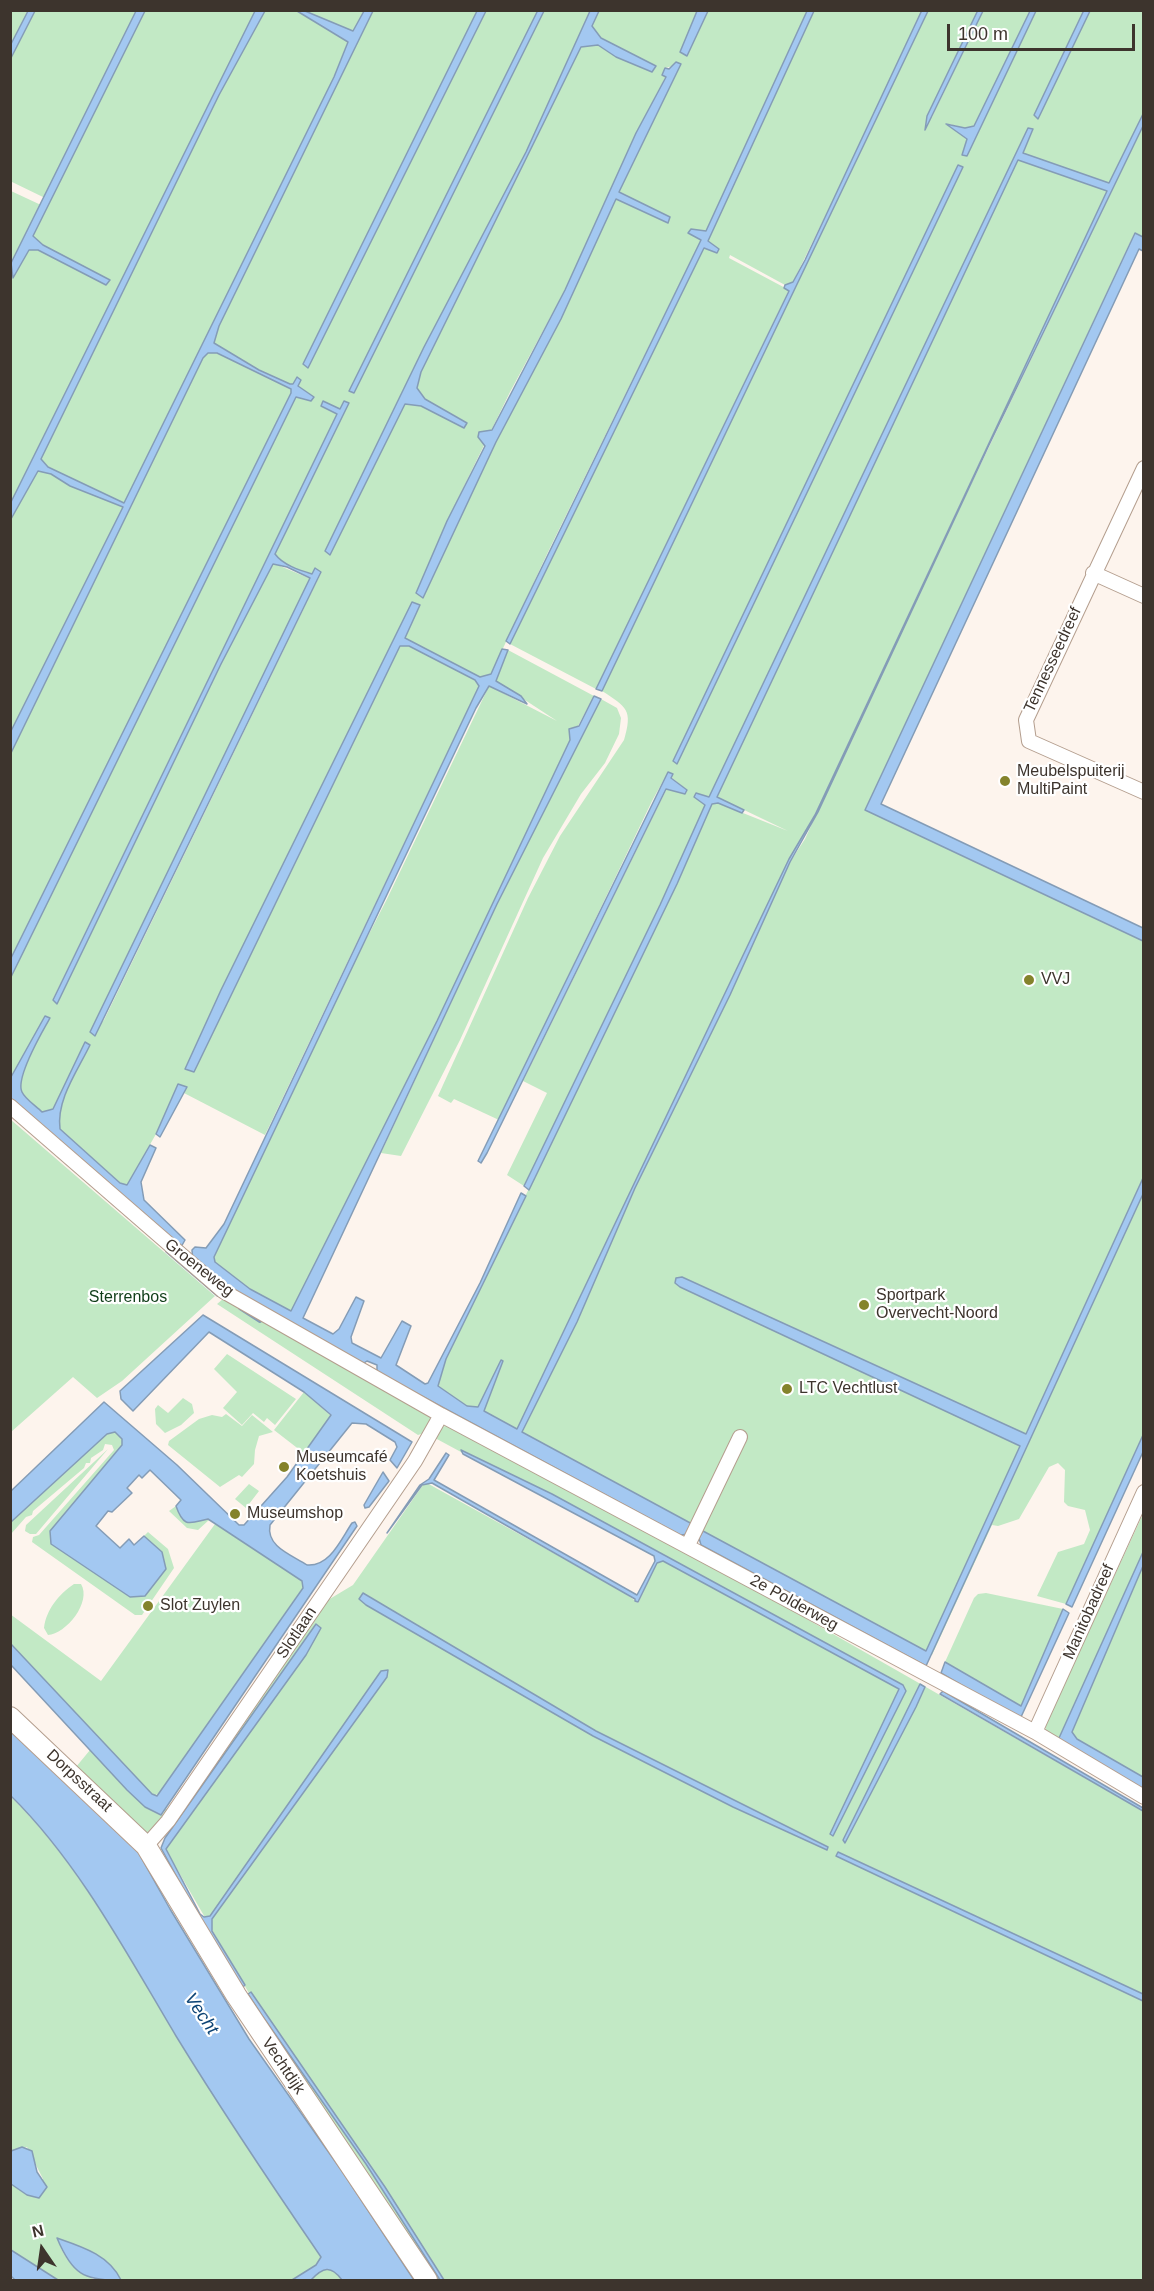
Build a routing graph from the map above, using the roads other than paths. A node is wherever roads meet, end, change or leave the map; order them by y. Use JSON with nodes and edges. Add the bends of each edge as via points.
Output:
{"nodes":[{"id":1,"x":1143,"y":468,"type":"edge"},
{"id":2,"x":1093,"y":573,"type":"junction"},
{"id":3,"x":1143,"y":596,"type":"edge"},
{"id":4,"x":1143,"y":792,"type":"edge"},
{"id":5,"x":10,"y":1106,"type":"edge"},
{"id":6,"x":441,"y":1415,"type":"junction"},
{"id":7,"x":740,"y":1437,"type":"dead end"},
{"id":8,"x":1143,"y":1491,"type":"edge"},
{"id":9,"x":688,"y":1545,"type":"junction"},
{"id":10,"x":10,"y":1717,"type":"edge"},
{"id":11,"x":1035,"y":1732,"type":"junction"},
{"id":12,"x":1143,"y":1797,"type":"edge"},
{"id":13,"x":146,"y":1846,"type":"junction"},
{"id":14,"x":428,"y":2280,"type":"edge"}],
"edges":[{"from":1,"to":2,"type":"street","name":"Tennesseedreef"},
{"from":2,"to":3,"type":"street"},
{"from":2,"to":4,"type":"street","name":"Tennesseedreef","via":[[1026,720],[1029,741]]},
{"from":5,"to":6,"type":"street","name":"Groeneweg","via":[[223,1291]]},
{"from":6,"to":9,"type":"street","name":"2e Polderweg"},
{"from":6,"to":13,"type":"street","name":"Slotlaan","via":[[415,1461],[168,1821]]},
{"from":7,"to":9,"type":"street"},
{"from":8,"to":11,"type":"street","name":"Manitobadreef"},
{"from":9,"to":11,"type":"street","name":"2e Polderweg"},
{"from":10,"to":13,"type":"street","name":"Dorpsstraat"},
{"from":11,"to":12,"type":"street","name":"2e Polderweg"},
{"from":13,"to":14,"type":"street","name":"Vechtdijk","via":[[236,1995]]}]}
